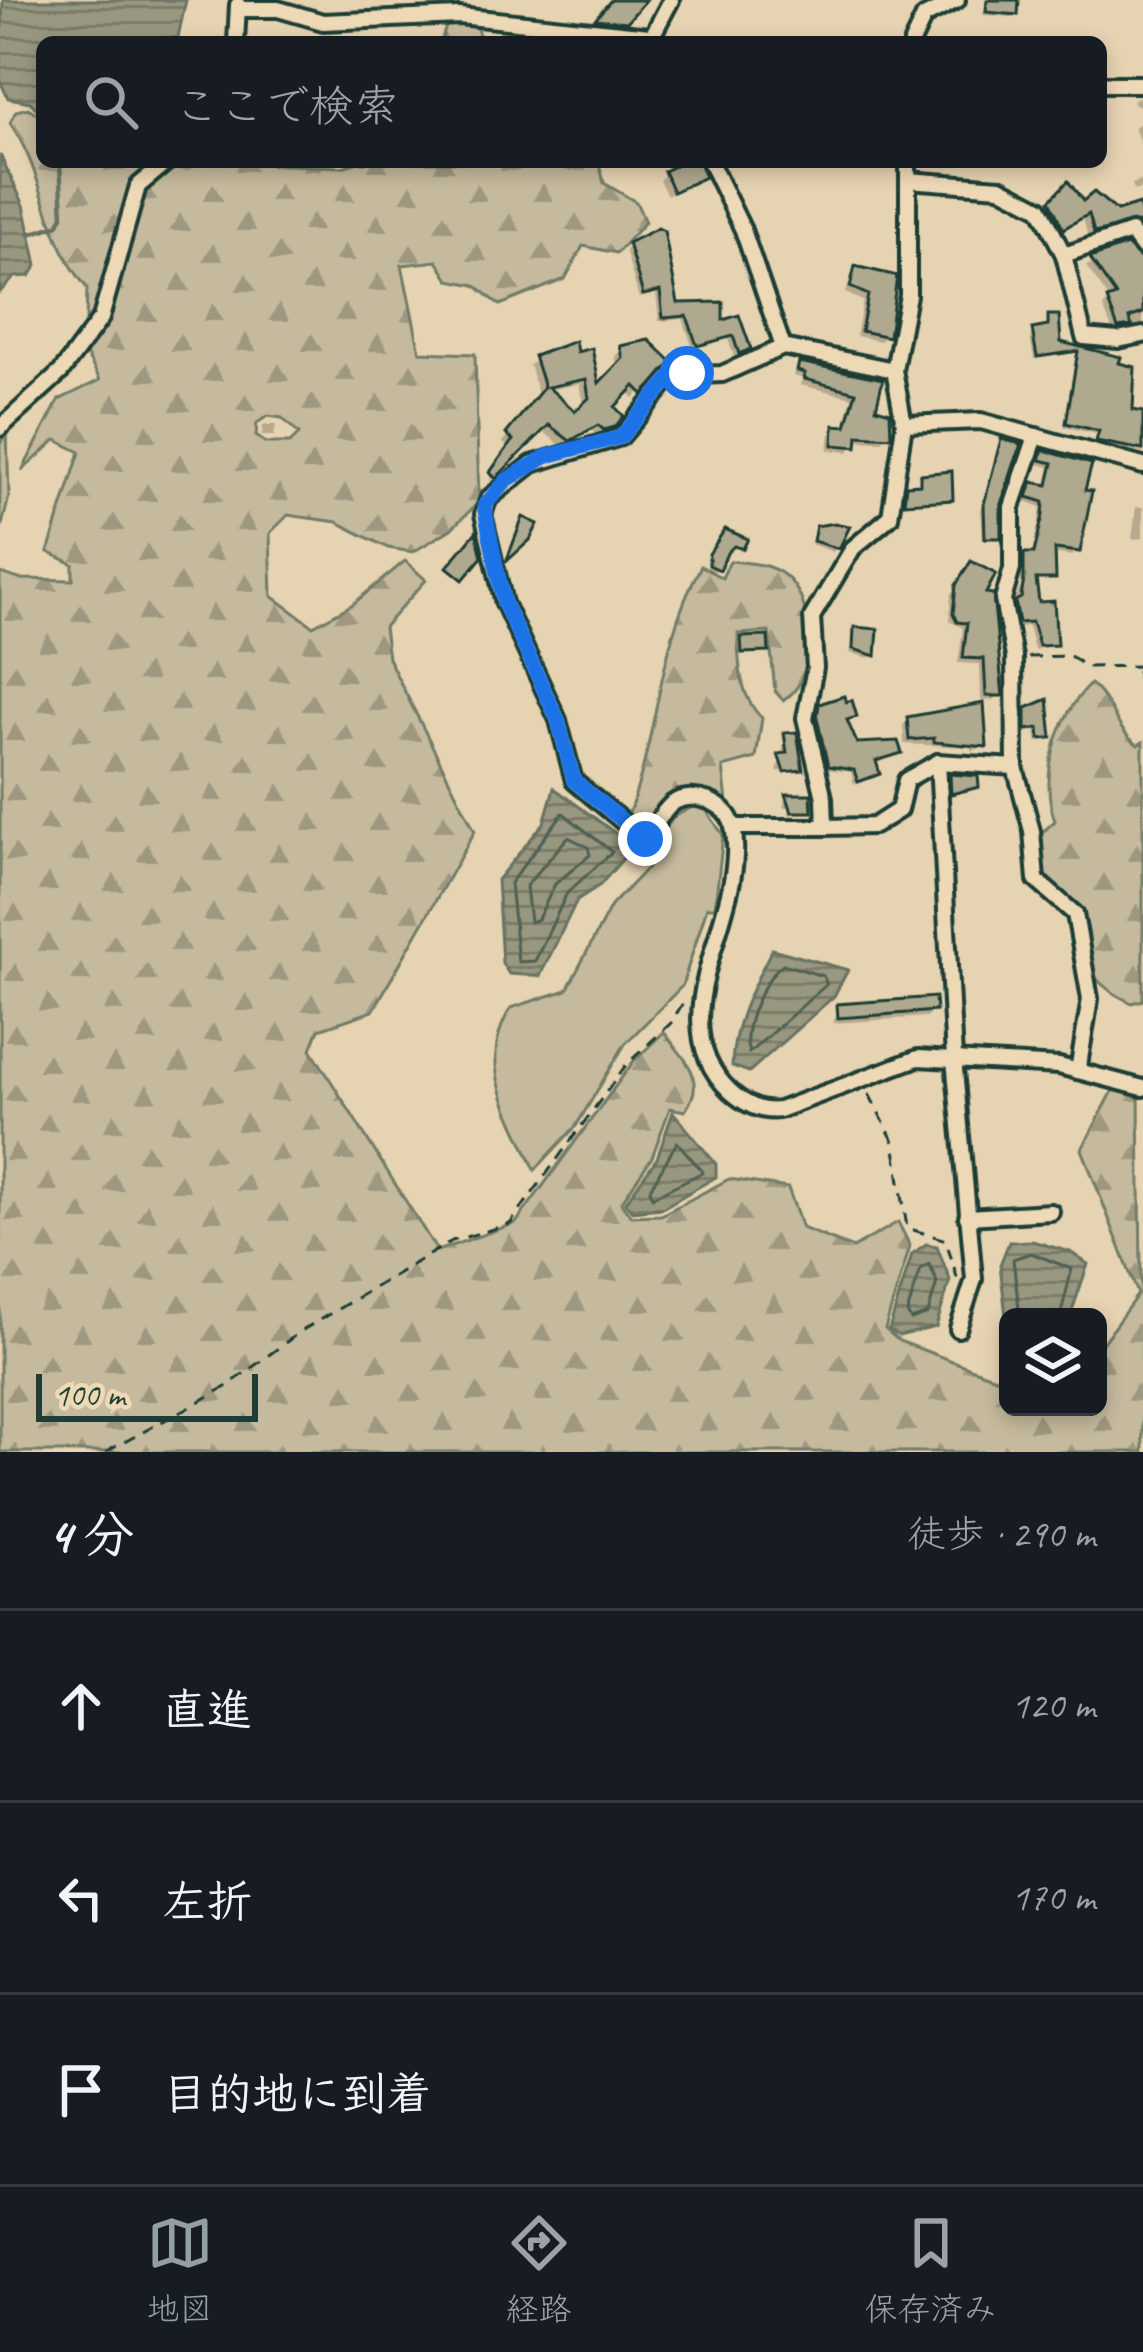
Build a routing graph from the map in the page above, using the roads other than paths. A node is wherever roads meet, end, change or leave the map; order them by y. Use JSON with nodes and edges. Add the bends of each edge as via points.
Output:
{"nodes":[{"id":1,"x":671,"y":0,"type":"edge"},
{"id":2,"x":957,"y":0,"type":"edge"},
{"id":3,"x":238,"y":4,"type":"edge"},
{"id":4,"x":236,"y":36,"type":"edge"},
{"id":5,"x":624,"y":36,"type":"edge"},
{"id":6,"x":651,"y":36,"type":"edge"},
{"id":7,"x":915,"y":36,"type":"edge"},
{"id":8,"x":1143,"y":84,"type":"edge"},
{"id":9,"x":1107,"y":85,"type":"edge"},
{"id":10,"x":160,"y":168,"type":"edge"},
{"id":11,"x":713,"y":168,"type":"edge"},
{"id":12,"x":908,"y":168,"type":"edge"},
{"id":13,"x":908,"y":180,"type":"junction"},
{"id":14,"x":1143,"y":248,"type":"edge"},
{"id":15,"x":1064,"y":255,"type":"junction"},
{"id":16,"x":1143,"y":335,"type":"edge"},
{"id":17,"x":783,"y":346,"type":"junction"},
{"id":18,"x":894,"y":370,"type":"junction"},
{"id":19,"x":903,"y":427,"type":"junction"},
{"id":20,"x":0,"y":428,"type":"edge"},
{"id":21,"x":1036,"y":436,"type":"junction"},
{"id":22,"x":1143,"y":466,"type":"edge"},
{"id":23,"x":938,"y":762,"type":"junction"},
{"id":24,"x":1015,"y":767,"type":"junction"},
{"id":25,"x":733,"y":827,"type":"junction"},
{"id":26,"x":825,"y":827,"type":"junction"},
{"id":27,"x":954,"y":1059,"type":"junction"},
{"id":28,"x":1078,"y":1071,"type":"junction"},
{"id":29,"x":1143,"y":1088,"type":"edge"},
{"id":30,"x":1052,"y":1212,"type":"dead end"},
{"id":31,"x":967,"y":1216,"type":"junction"},
{"id":32,"x":958,"y":1330,"type":"dead end"}],
"edges":[{"from":1,"to":6,"type":"street"},
{"from":2,"to":7,"type":"street","via":[[925,17]]},
{"from":3,"to":4,"type":"street"},
{"from":3,"to":5,"type":"street","via":[[323,22],[460,16]]},
{"from":8,"to":9,"type":"street"},
{"from":10,"to":20,"type":"street","via":[[138,186],[101,318],[62,372]]},
{"from":11,"to":17,"type":"street"},
{"from":12,"to":13,"type":"street"},
{"from":13,"to":15,"type":"street","via":[[1000,187],[1040,208]]},
{"from":13,"to":18,"type":"street","via":[[908,295]]},
{"from":14,"to":15,"type":"street","via":[[1131,232]]},
{"from":15,"to":16,"type":"street","via":[[1084,337]]},
{"from":17,"to":18,"type":"street"},
{"from":17,"to":25,"type":"street","via":[[722,374],[672,376],[621,437],[547,456],[507,480],[484,506],[504,603],[558,720],[574,781],[645,839],[672,804],[689,797],[718,805]]},
{"from":18,"to":19,"type":"street"},
{"from":19,"to":21,"type":"street","via":[[981,421]]},
{"from":19,"to":26,"type":"street","via":[[890,517],[844,560],[812,617],[815,668],[805,718]]},
{"from":21,"to":22,"type":"street"},
{"from":21,"to":24,"type":"street","via":[[1012,507],[1003,600],[1014,657]]},
{"from":23,"to":24,"type":"street"},
{"from":23,"to":26,"type":"street","via":[[906,780],[898,810],[874,826]]},
{"from":23,"to":27,"type":"street"},
{"from":24,"to":28,"type":"street","via":[[1036,880],[1075,914],[1090,1000]]},
{"from":25,"to":26,"type":"street"},
{"from":25,"to":27,"type":"street","via":[[724,918],[702,996],[710,1063],[736,1097],[771,1112],[918,1058]]},
{"from":27,"to":28,"type":"street"},
{"from":27,"to":31,"type":"street"},
{"from":28,"to":29,"type":"street"},
{"from":30,"to":31,"type":"street"},
{"from":31,"to":32,"type":"street","via":[[974,1279]]}]}
